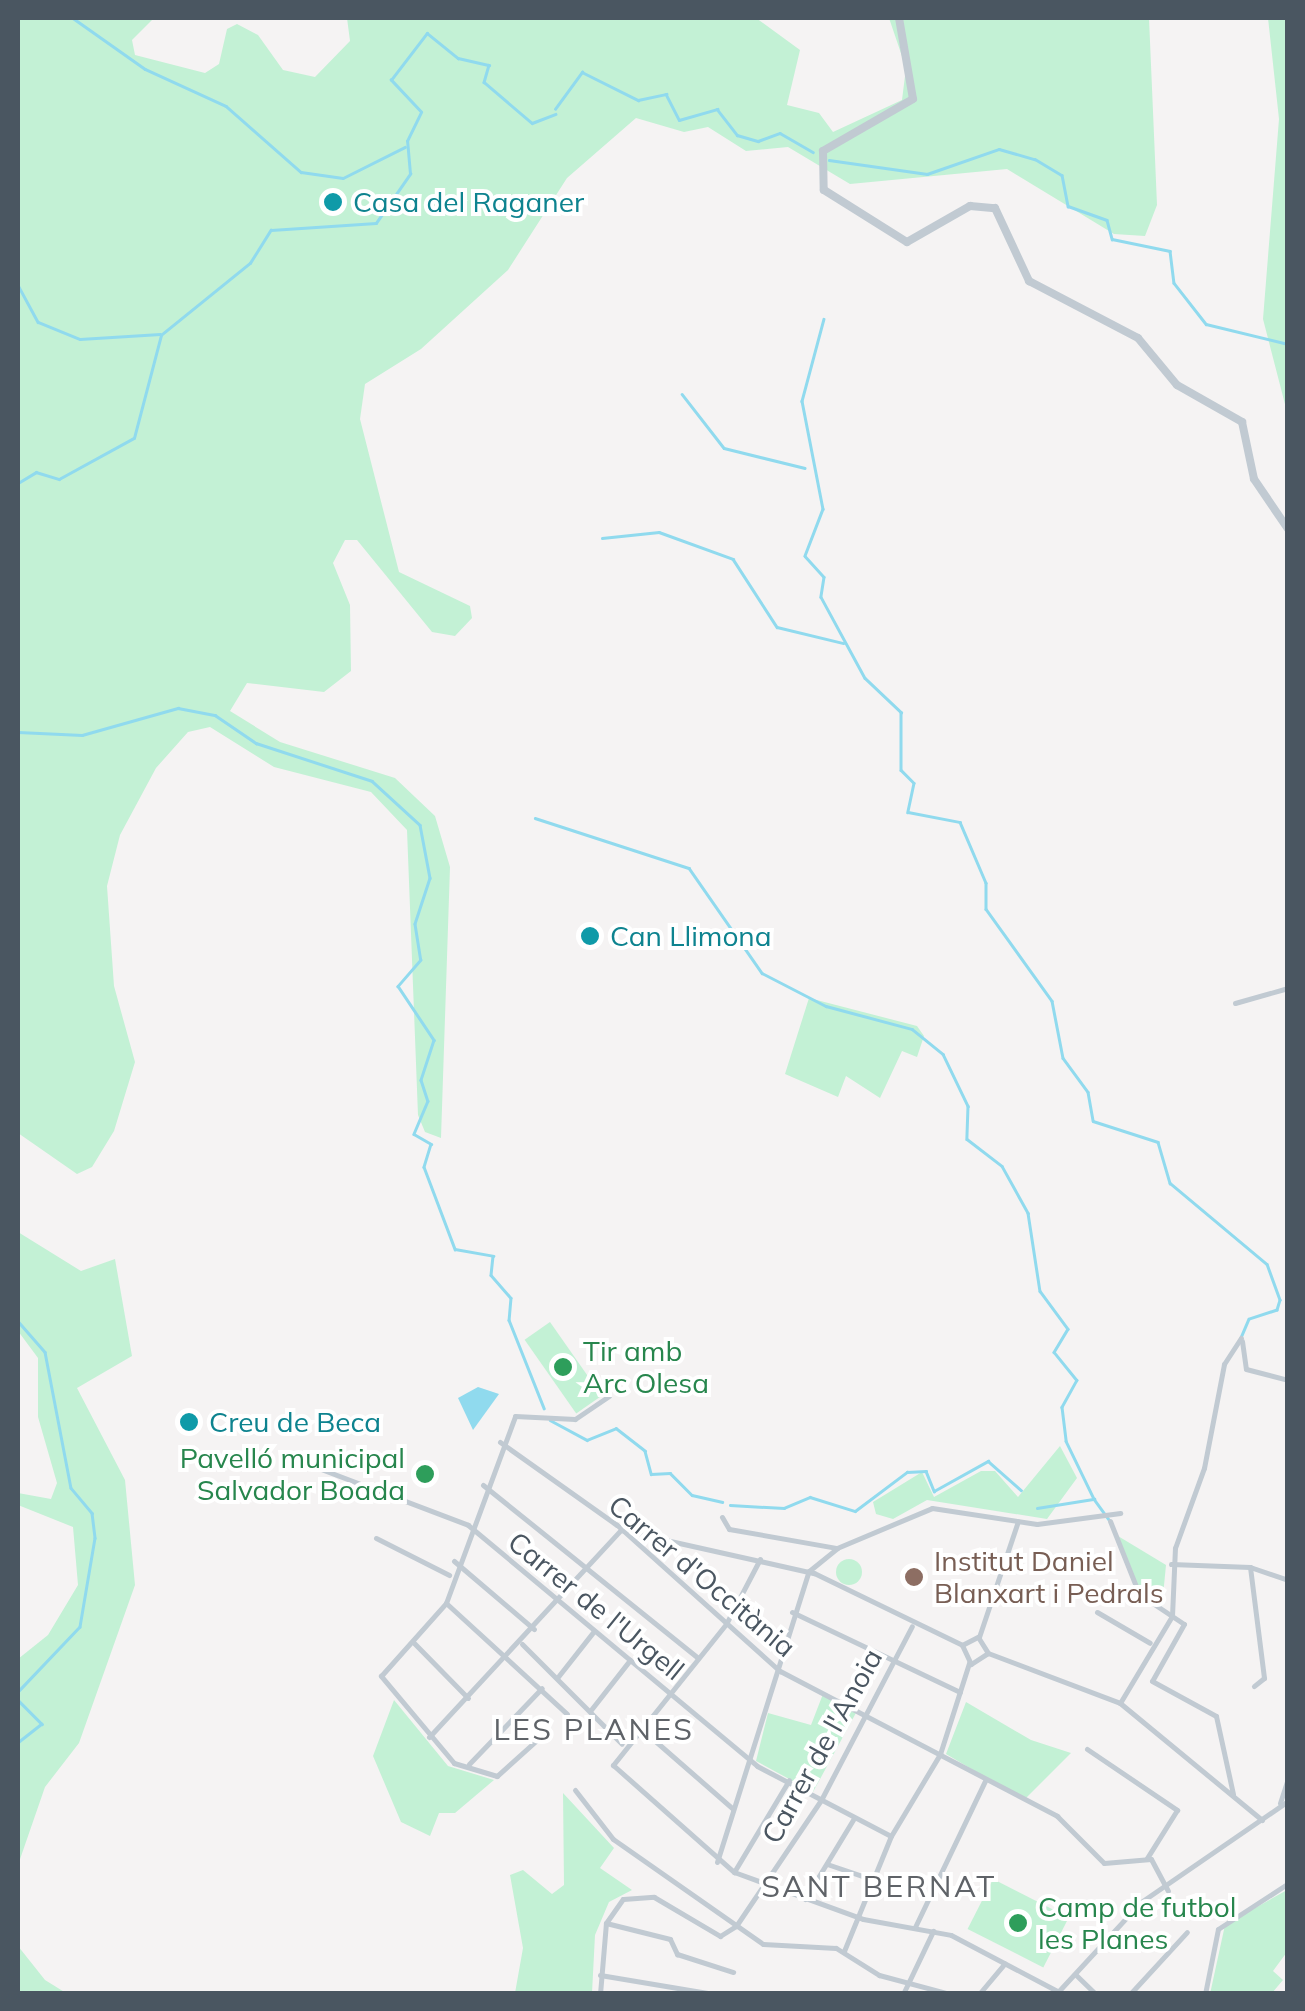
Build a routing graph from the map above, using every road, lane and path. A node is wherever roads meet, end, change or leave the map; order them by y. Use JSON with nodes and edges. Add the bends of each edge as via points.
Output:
{"nodes":[{"id":1,"x":899,"y":18,"type":"edge"},
{"id":2,"x":1288,"y":530,"type":"edge"},
{"id":3,"x":1288,"y":988,"type":"edge"},
{"id":4,"x":1235,"y":1004,"type":"dead end"},
{"id":5,"x":1288,"y":1380,"type":"edge"},
{"id":6,"x":609,"y":1396,"type":"dead end"},
{"id":7,"x":500,"y":1442,"type":"junction"},
{"id":8,"x":313,"y":1466,"type":"dead end"},
{"id":9,"x":484,"y":1485,"type":"junction"},
{"id":10,"x":1120,"y":1513,"type":"dead end"},
{"id":11,"x":722,"y":1517,"type":"dead end"},
{"id":12,"x":1018,"y":1521,"type":"junction"},
{"id":13,"x":1110,"y":1521,"type":"junction"},
{"id":14,"x":468,"y":1525,"type":"junction"},
{"id":15,"x":621,"y":1530,"type":"junction"},
{"id":16,"x":376,"y":1538,"type":"dead end"},
{"id":17,"x":837,"y":1548,"type":"junction"},
{"id":18,"x":760,"y":1559,"type":"junction"},
{"id":19,"x":454,"y":1561,"type":"junction"},
{"id":20,"x":1171,"y":1564,"type":"junction"},
{"id":21,"x":589,"y":1567,"type":"junction"},
{"id":22,"x":1250,"y":1567,"type":"junction"},
{"id":23,"x":809,"y":1571,"type":"junction"},
{"id":24,"x":450,"y":1575,"type":"junction"},
{"id":25,"x":1288,"y":1580,"type":"edge"},
{"id":26,"x":559,"y":1602,"type":"junction"},
{"id":27,"x":446,"y":1603,"type":"junction"},
{"id":28,"x":792,"y":1612,"type":"junction"},
{"id":29,"x":1097,"y":1612,"type":"dead end"},
{"id":30,"x":1172,"y":1616,"type":"junction"},
{"id":31,"x":726,"y":1624,"type":"junction"},
{"id":32,"x":912,"y":1626,"type":"junction"},
{"id":33,"x":534,"y":1629,"type":"junction"},
{"id":34,"x":594,"y":1631,"type":"junction"},
{"id":35,"x":979,"y":1638,"type":"junction"},
{"id":36,"x":414,"y":1642,"type":"junction"},
{"id":37,"x":1150,"y":1643,"type":"junction"},
{"id":38,"x":522,"y":1644,"type":"junction"},
{"id":39,"x":962,"y":1645,"type":"junction"},
{"id":40,"x":988,"y":1653,"type":"junction"},
{"id":41,"x":509,"y":1656,"type":"junction"},
{"id":42,"x":698,"y":1658,"type":"junction"},
{"id":43,"x":630,"y":1660,"type":"junction"},
{"id":44,"x":894,"y":1660,"type":"junction"},
{"id":45,"x":969,"y":1663,"type":"junction"},
{"id":46,"x":775,"y":1667,"type":"junction"},
{"id":47,"x":557,"y":1678,"type":"junction"},
{"id":48,"x":1254,"y":1686,"type":"dead end"},
{"id":49,"x":542,"y":1688,"type":"junction"},
{"id":50,"x":669,"y":1691,"type":"junction"},
{"id":51,"x":960,"y":1692,"type":"junction"},
{"id":52,"x":468,"y":1698,"type":"junction"},
{"id":53,"x":1120,"y":1703,"type":"junction"},
{"id":54,"x":867,"y":1710,"type":"junction"},
{"id":55,"x":590,"y":1711,"type":"junction"},
{"id":56,"x":566,"y":1714,"type":"dead end"},
{"id":57,"x":638,"y":1726,"type":"junction"},
{"id":58,"x":548,"y":1730,"type":"dead end"},
{"id":59,"x":429,"y":1737,"type":"junction"},
{"id":60,"x":622,"y":1744,"type":"junction"},
{"id":61,"x":1087,"y":1749,"type":"dead end"},
{"id":62,"x":940,"y":1754,"type":"junction"},
{"id":63,"x":748,"y":1759,"type":"junction"},
{"id":64,"x":468,"y":1764,"type":"junction"},
{"id":65,"x":1288,"y":1778,"type":"edge"},
{"id":66,"x":789,"y":1780,"type":"junction"},
{"id":67,"x":985,"y":1782,"type":"junction"},
{"id":68,"x":575,"y":1790,"type":"dead end"},
{"id":69,"x":1233,"y":1794,"type":"junction"},
{"id":70,"x":821,"y":1800,"type":"junction"},
{"id":71,"x":1284,"y":1803,"type":"edge"},
{"id":72,"x":733,"y":1809,"type":"junction"},
{"id":73,"x":854,"y":1818,"type":"junction"},
{"id":74,"x":1262,"y":1820,"type":"junction"},
{"id":75,"x":891,"y":1836,"type":"junction"},
{"id":76,"x":1146,"y":1858,"type":"junction"},
{"id":77,"x":717,"y":1862,"type":"junction"},
{"id":78,"x":827,"y":1864,"type":"junction"},
{"id":79,"x":734,"y":1872,"type":"junction"},
{"id":80,"x":874,"y":1880,"type":"junction"},
{"id":81,"x":1288,"y":1884,"type":"edge"},
{"id":82,"x":766,"y":1885,"type":"junction"},
{"id":83,"x":1168,"y":1891,"type":"junction"},
{"id":84,"x":805,"y":1899,"type":"junction"},
{"id":85,"x":863,"y":1919,"type":"junction"},
{"id":86,"x":606,"y":1923,"type":"junction"},
{"id":87,"x":736,"y":1926,"type":"junction"},
{"id":88,"x":915,"y":1928,"type":"junction"},
{"id":89,"x":933,"y":1931,"type":"junction"},
{"id":90,"x":1187,"y":1932,"type":"dead end"},
{"id":91,"x":844,"y":1951,"type":"junction"},
{"id":92,"x":1004,"y":1963,"type":"junction"},
{"id":93,"x":733,"y":1972,"type":"dead end"},
{"id":94,"x":600,"y":1975,"type":"junction"},
{"id":95,"x":1076,"y":1975,"type":"junction"},
{"id":96,"x":911,"y":1978,"type":"junction"},
{"id":97,"x":690,"y":1991,"type":"edge"},
{"id":98,"x":1059,"y":1992,"type":"edge"},
{"id":99,"x":600,"y":1994,"type":"edge"},
{"id":100,"x":713,"y":1994,"type":"edge"},
{"id":101,"x":904,"y":1994,"type":"edge"},
{"id":102,"x":950,"y":1994,"type":"edge"},
{"id":103,"x":980,"y":1994,"type":"edge"},
{"id":104,"x":1096,"y":1994,"type":"edge"},
{"id":105,"x":1130,"y":1994,"type":"edge"},
{"id":106,"x":1205,"y":1994,"type":"edge"}],
"edges":[{"from":1,"to":2,"type":"street","via":[[913,99],[830,144],[818,170],[824,190],[907,242],[970,206],[995,208],[1029,281],[1138,338],[1176,384],[1242,422],[1254,479]]},
{"from":3,"to":4,"type":"street"},
{"from":5,"to":20,"type":"street","via":[[1246,1369],[1242,1338],[1224,1364],[1204,1468]]},
{"from":6,"to":7,"type":"street","via":[[576,1419],[519,1412]]},
{"from":7,"to":9,"type":"street"},
{"from":7,"to":15,"type":"street","name":"Carrer d'Occitània"},
{"from":8,"to":14,"type":"street","name":"Carrer de l'Urgell"},
{"from":9,"to":14,"type":"street"},
{"from":9,"to":21,"type":"street"},
{"from":10,"to":13,"type":"street"},
{"from":11,"to":17,"type":"street","via":[[729,1529]]},
{"from":12,"to":13,"type":"street"},
{"from":12,"to":17,"type":"street","via":[[936,1507]]},
{"from":12,"to":35,"type":"street"},
{"from":13,"to":30,"type":"street","via":[[1139,1594]]},
{"from":14,"to":19,"type":"street"},
{"from":14,"to":26,"type":"street","name":"Carrer de l'Urgell"},
{"from":15,"to":18,"type":"street"},
{"from":15,"to":21,"type":"street"},
{"from":15,"to":31,"type":"street","name":"Carrer d'Occitània"},
{"from":16,"to":24,"type":"street"},
{"from":17,"to":23,"type":"street"},
{"from":18,"to":23,"type":"street"},
{"from":18,"to":31,"type":"street"},
{"from":19,"to":24,"type":"street"},
{"from":19,"to":33,"type":"street"},
{"from":20,"to":22,"type":"street"},
{"from":20,"to":30,"type":"street"},
{"from":21,"to":26,"type":"street"},
{"from":21,"to":42,"type":"street"},
{"from":22,"to":25,"type":"street"},
{"from":22,"to":48,"type":"street","via":[[1264,1678]]},
{"from":23,"to":28,"type":"street"},
{"from":23,"to":32,"type":"street"},
{"from":24,"to":27,"type":"street"},
{"from":26,"to":33,"type":"street"},
{"from":26,"to":34,"type":"street","name":"Carrer de l'Urgell"},
{"from":27,"to":36,"type":"street"},
{"from":27,"to":41,"type":"street"},
{"from":28,"to":44,"type":"street"},
{"from":28,"to":46,"type":"street"},
{"from":29,"to":37,"type":"street"},
{"from":30,"to":37,"type":"street"},
{"from":30,"to":69,"type":"street","via":[[1183,1630],[1152,1681],[1216,1716]]},
{"from":31,"to":42,"type":"street"},
{"from":31,"to":46,"type":"street","name":"Carrer d'Occitània"},
{"from":32,"to":39,"type":"street"},
{"from":32,"to":44,"type":"street","name":"Carrer de l'Anoia"},
{"from":33,"to":38,"type":"street"},
{"from":34,"to":43,"type":"street","name":"Carrer de l'Urgell"},
{"from":34,"to":47,"type":"street"},
{"from":35,"to":39,"type":"street"},
{"from":35,"to":40,"type":"street"},
{"from":36,"to":52,"type":"street"},
{"from":36,"to":59,"type":"street","via":[[380,1676]]},
{"from":37,"to":53,"type":"street"},
{"from":38,"to":41,"type":"street"},
{"from":38,"to":47,"type":"street"},
{"from":39,"to":45,"type":"street"},
{"from":40,"to":45,"type":"street"},
{"from":40,"to":53,"type":"street"},
{"from":41,"to":49,"type":"street"},
{"from":41,"to":52,"type":"street"},
{"from":42,"to":50,"type":"street"},
{"from":43,"to":50,"type":"street","name":"Carrer de l'Urgell"},
{"from":43,"to":55,"type":"street"},
{"from":44,"to":51,"type":"street"},
{"from":44,"to":54,"type":"street","name":"Carrer de l'Anoia"},
{"from":45,"to":51,"type":"street"},
{"from":46,"to":54,"type":"street","name":"Carrer d'Occitània"},
{"from":46,"to":63,"type":"street"},
{"from":47,"to":55,"type":"street"},
{"from":49,"to":56,"type":"street"},
{"from":49,"to":64,"type":"street"},
{"from":50,"to":57,"type":"street"},
{"from":50,"to":63,"type":"street","name":"Carrer de l'Urgell"},
{"from":51,"to":62,"type":"street"},
{"from":52,"to":59,"type":"street"},
{"from":53,"to":69,"type":"street"},
{"from":54,"to":62,"type":"street","name":"Carrer d'Occitània"},
{"from":54,"to":70,"type":"street","name":"Carrer de l'Anoia"},
{"from":55,"to":60,"type":"street"},
{"from":57,"to":60,"type":"street"},
{"from":57,"to":72,"type":"street"},
{"from":58,"to":64,"type":"street","via":[[496,1776]]},
{"from":59,"to":64,"type":"street","via":[[450,1762]]},
{"from":60,"to":77,"type":"street","via":[[611,1762]]},
{"from":61,"to":76,"type":"street","via":[[1177,1810]]},
{"from":62,"to":67,"type":"street","name":"Carrer d'Occitània"},
{"from":62,"to":75,"type":"street"},
{"from":63,"to":66,"type":"street","name":"Carrer de l'Urgell"},
{"from":63,"to":72,"type":"street"},
{"from":65,"to":71,"type":"street"},
{"from":66,"to":70,"type":"street","name":"Carrer de l'Urgell"},
{"from":66,"to":79,"type":"street"},
{"from":67,"to":76,"type":"street","name":"Carrer d'Occitània","via":[[1077,1835],[1104,1863]]},
{"from":67,"to":88,"type":"street"},
{"from":68,"to":87,"type":"street","via":[[613,1839]]},
{"from":69,"to":74,"type":"street"},
{"from":70,"to":73,"type":"street","name":"Carrer de l'Urgell"},
{"from":70,"to":82,"type":"street","name":"Carrer de l'Anoia"},
{"from":71,"to":74,"type":"street"},
{"from":72,"to":77,"type":"street"},
{"from":73,"to":75,"type":"street","name":"Carrer de l'Urgell"},
{"from":73,"to":78,"type":"street"},
{"from":74,"to":83,"type":"street"},
{"from":75,"to":80,"type":"street"},
{"from":76,"to":83,"type":"street"},
{"from":77,"to":79,"type":"street"},
{"from":78,"to":80,"type":"street"},
{"from":78,"to":84,"type":"street"},
{"from":79,"to":82,"type":"street"},
{"from":80,"to":85,"type":"street"},
{"from":81,"to":106,"type":"street","via":[[1218,1929]]},
{"from":82,"to":84,"type":"street"},
{"from":82,"to":87,"type":"street","name":"Carrer de l'Anoia"},
{"from":83,"to":95,"type":"street","via":[[1142,1902]]},
{"from":84,"to":85,"type":"street"},
{"from":85,"to":88,"type":"street"},
{"from":85,"to":91,"type":"street"},
{"from":86,"to":87,"type":"street","via":[[614,1904],[645,1894],[710,1932]]},
{"from":86,"to":93,"type":"street","via":[[670,1939],[677,1954]]},
{"from":86,"to":94,"type":"street"},
{"from":87,"to":91,"type":"street","via":[[763,1944]]},
{"from":88,"to":89,"type":"street"},
{"from":89,"to":92,"type":"street"},
{"from":89,"to":96,"type":"street"},
{"from":90,"to":105,"type":"street"},
{"from":91,"to":96,"type":"street","via":[[879,1975]]},
{"from":92,"to":98,"type":"street"},
{"from":92,"to":103,"type":"street"},
{"from":94,"to":97,"type":"street"},
{"from":94,"to":99,"type":"street"},
{"from":95,"to":98,"type":"street"},
{"from":95,"to":104,"type":"street"},
{"from":96,"to":101,"type":"street"},
{"from":96,"to":102,"type":"street"},
{"from":97,"to":100,"type":"street"}]}
